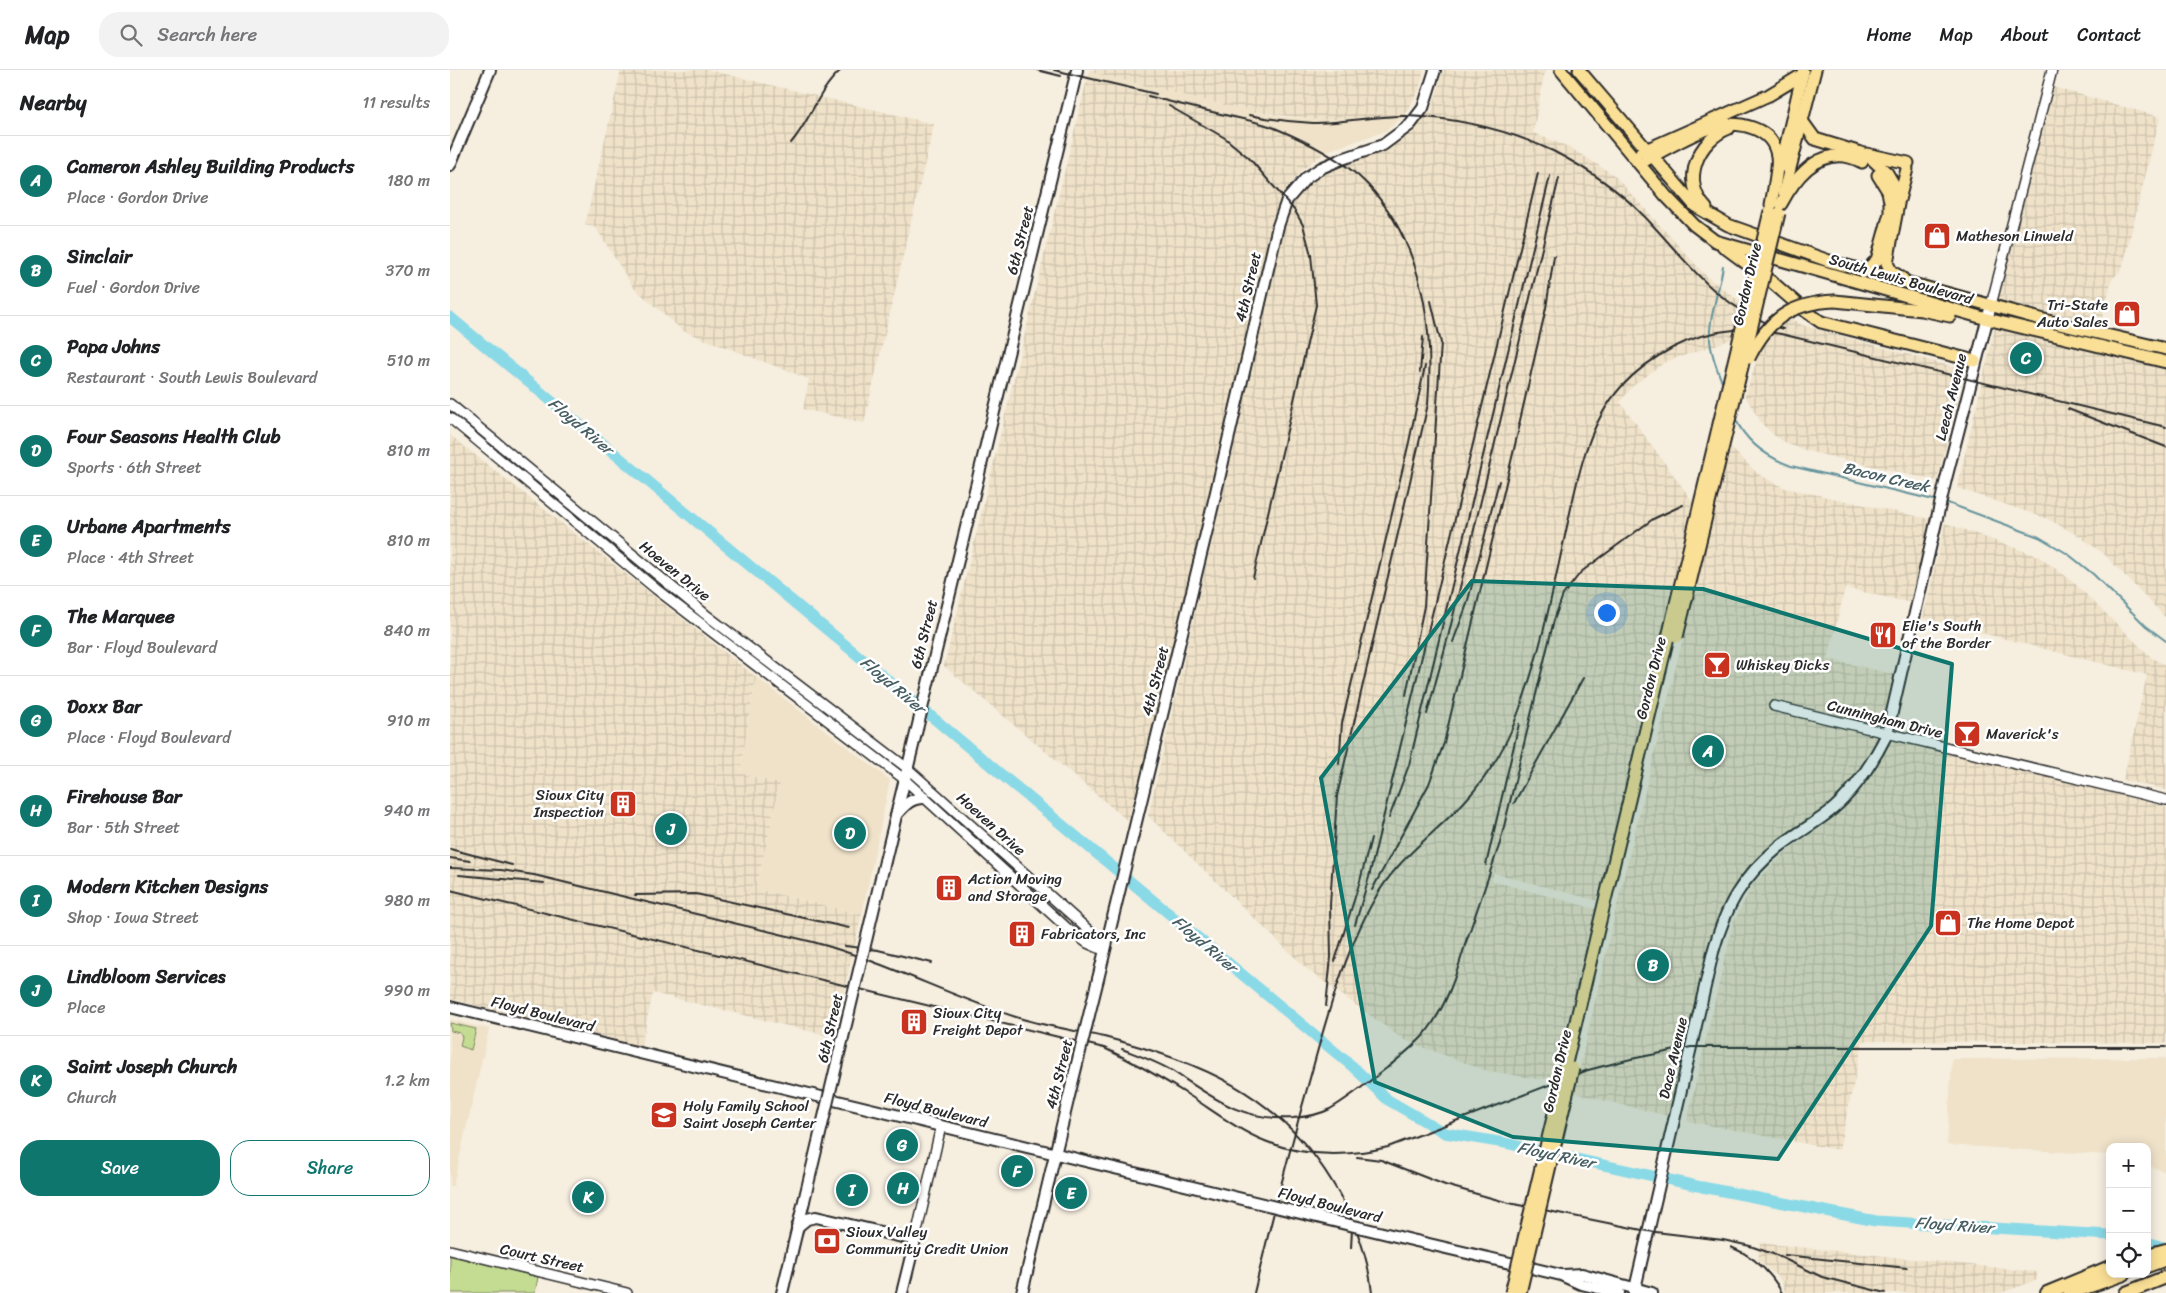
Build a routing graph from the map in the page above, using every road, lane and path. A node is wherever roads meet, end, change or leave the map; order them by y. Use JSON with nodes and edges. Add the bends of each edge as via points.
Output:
{"nodes":[{"id":1,"x":490,"y":70,"type":"edge"},
{"id":2,"x":1077,"y":70,"type":"edge"},
{"id":3,"x":1435,"y":70,"type":"edge"},
{"id":4,"x":1561,"y":70,"type":"edge"},
{"id":5,"x":1579,"y":70,"type":"edge"},
{"id":6,"x":1815,"y":70,"type":"edge"},
{"id":7,"x":2052,"y":70,"type":"edge"},
{"id":8,"x":1803,"y":73,"type":"edge"},
{"id":9,"x":1802,"y":121,"type":"junction"},
{"id":10,"x":1737,"y":125,"type":"junction"},
{"id":11,"x":1649,"y":153,"type":"junction"},
{"id":12,"x":1862,"y":153,"type":"junction"},
{"id":13,"x":1637,"y":160,"type":"junction"},
{"id":14,"x":450,"y":165,"type":"edge"},
{"id":15,"x":1898,"y":204,"type":"junction"},
{"id":16,"x":1775,"y":208,"type":"junction"},
{"id":17,"x":1718,"y":220,"type":"junction"},
{"id":18,"x":1716,"y":241,"type":"junction"},
{"id":19,"x":1887,"y":263,"type":"junction"},
{"id":20,"x":1869,"y":273,"type":"junction"},
{"id":21,"x":1864,"y":284,"type":"junction"},
{"id":22,"x":1918,"y":286,"type":"junction"},
{"id":23,"x":1991,"y":305,"type":"junction"},
{"id":24,"x":1987,"y":319,"type":"junction"},
{"id":25,"x":2166,"y":350,"type":"edge"},
{"id":26,"x":1975,"y":361,"type":"junction"},
{"id":27,"x":2166,"y":362,"type":"edge"},
{"id":28,"x":1736,"y":398,"type":"junction"},
{"id":29,"x":450,"y":404,"type":"edge"},
{"id":30,"x":450,"y":418,"type":"edge"},
{"id":31,"x":1774,"y":706,"type":"dead end"},
{"id":32,"x":1887,"y":734,"type":"junction"},
{"id":33,"x":906,"y":768,"type":"junction"},
{"id":34,"x":904,"y":780,"type":"junction"},
{"id":35,"x":924,"y":798,"type":"junction"},
{"id":36,"x":2166,"y":800,"type":"edge"},
{"id":37,"x":895,"y":816,"type":"junction"},
{"id":38,"x":1105,"y":951,"type":"junction"},
{"id":39,"x":450,"y":1007,"type":"edge"},
{"id":40,"x":942,"y":1126,"type":"junction"},
{"id":41,"x":1056,"y":1153,"type":"junction"},
{"id":42,"x":804,"y":1201,"type":"junction"},
{"id":43,"x":816,"y":1217,"type":"junction"},
{"id":44,"x":797,"y":1227,"type":"junction"},
{"id":45,"x":915,"y":1240,"type":"junction"},
{"id":46,"x":450,"y":1250,"type":"edge"},
{"id":47,"x":2166,"y":1250,"type":"edge"},
{"id":48,"x":2151,"y":1254,"type":"edge"},
{"id":49,"x":2166,"y":1258,"type":"edge"},
{"id":50,"x":2151,"y":1264,"type":"edge"},
{"id":51,"x":2106,"y":1269,"type":"edge"},
{"id":52,"x":1561,"y":1275,"type":"junction"},
{"id":53,"x":2110,"y":1278,"type":"edge"},
{"id":54,"x":2166,"y":1278,"type":"edge"},
{"id":55,"x":2070,"y":1289,"type":"edge"},
{"id":56,"x":1634,"y":1290,"type":"edge"},
{"id":57,"x":628,"y":1293,"type":"edge"},
{"id":58,"x":782,"y":1293,"type":"edge"},
{"id":59,"x":902,"y":1293,"type":"edge"},
{"id":60,"x":1022,"y":1293,"type":"edge"},
{"id":61,"x":1511,"y":1293,"type":"edge"},
{"id":62,"x":1520,"y":1293,"type":"edge"},
{"id":63,"x":1619,"y":1293,"type":"edge"},
{"id":64,"x":1652,"y":1293,"type":"edge"},
{"id":65,"x":2047,"y":1293,"type":"edge"},
{"id":66,"x":2126,"y":1293,"type":"edge"},
{"id":67,"x":2136,"y":1293,"type":"edge"}],
"edges":[{"from":1,"to":14,"type":"main road"},
{"from":2,"to":33,"type":"main road","name":"6th Street"},
{"from":3,"to":38,"type":"main road","name":"4th Street","via":[[1423,108],[1396,138],[1321,168],[1306,178],[1287,200],[1278,226]]},
{"from":4,"to":13,"type":"main road","name":"South Lewis Boulevard"},
{"from":5,"to":11,"type":"main road","name":"South Lewis Boulevard"},
{"from":6,"to":9,"type":"main road","name":"Gordon Drive"},
{"from":7,"to":23,"type":"street","name":"Leech Avenue"},
{"from":8,"to":11,"type":"main road","via":[[1769,94]]},
{"from":8,"to":16,"type":"main road","name":"Gordon Drive"},
{"from":9,"to":12,"type":"main road","via":[[1815,139]]},
{"from":9,"to":16,"type":"main road","name":"Gordon Drive"},
{"from":10,"to":11,"type":"main road","via":[[1715,126]]},
{"from":10,"to":16,"type":"main road","via":[[1759,130],[1775,148],[1778,158]]},
{"from":10,"to":17,"type":"main road","via":[[1709,139],[1695,162],[1696,191],[1701,203]]},
{"from":11,"to":13,"type":"main road"},
{"from":11,"to":17,"type":"main road","name":"South Lewis Boulevard","via":[[1696,206]]},
{"from":12,"to":15,"type":"main road","via":[[1887,173],[1894,185]]},
{"from":12,"to":15,"type":"main road","via":[[1876,154],[1907,166]]},
{"from":13,"to":18,"type":"main road","name":"South Lewis Boulevard","via":[[1685,217]]},
{"from":15,"to":19,"type":"main road"},
{"from":16,"to":20,"type":"main road","via":[[1805,170],[1827,157],[1859,160],[1875,171],[1888,191],[1890,213],[1877,260]]},
{"from":16,"to":28,"type":"main road","name":"Gordon Drive","bridge":true},
{"from":16,"to":61,"type":"main road","name":"Gordon Drive","bridge":true},
{"from":17,"to":20,"type":"main road","name":"South Lewis Boulevard"},
{"from":18,"to":21,"type":"main road","name":"South Lewis Boulevard"},
{"from":18,"to":26,"type":"main road","via":[[1821,322]]},
{"from":19,"to":20,"type":"main road"},
{"from":19,"to":22,"type":"main road","via":[[1897,276]]},
{"from":20,"to":21,"type":"main road"},
{"from":20,"to":22,"type":"main road","name":"South Lewis Boulevard"},
{"from":21,"to":24,"type":"main road","name":"South Lewis Boulevard"},
{"from":22,"to":23,"type":"main road","name":"South Lewis Boulevard"},
{"from":23,"to":24,"type":"main road","name":"Leech Avenue"},
{"from":23,"to":25,"type":"main road","name":"South Lewis Boulevard"},
{"from":24,"to":26,"type":"main road","name":"Leech Avenue"},
{"from":24,"to":27,"type":"main road","name":"South Lewis Boulevard"},
{"from":24,"to":28,"type":"main road","bridge":true,"via":[[1973,321],[1922,310],[1836,301],[1803,305],[1772,323],[1766,331],[1748,360]]},
{"from":26,"to":32,"type":"main road","name":"Leech Avenue"},
{"from":28,"to":62,"type":"main road","name":"Gordon Drive","bridge":true},
{"from":29,"to":33,"type":"street","name":"Hoeven Drive","via":[[705,614]]},
{"from":30,"to":34,"type":"street","name":"Hoeven Drive","via":[[656,589]]},
{"from":31,"to":32,"type":"street","name":"Cunningham Drive"},
{"from":32,"to":36,"type":"street","name":"Cunningham Drive"},
{"from":32,"to":56,"type":"main road","name":"Dace Avenue","via":[[1859,780],[1835,807],[1779,847],[1752,872],[1726,910],[1713,952]]},
{"from":33,"to":34,"type":"main road","name":"6th Street"},
{"from":33,"to":38,"type":"street","name":"Hoeven Drive","via":[[1095,936]]},
{"from":34,"to":35,"type":"street","name":"Hoeven Drive"},
{"from":34,"to":37,"type":"main road","name":"6th Street"},
{"from":35,"to":37,"type":"main road","via":[[907,803]]},
{"from":35,"to":38,"type":"street","name":"Hoeven Drive","via":[[1068,928],[1087,943]]},
{"from":37,"to":42,"type":"main road","name":"6th Street","bridge":true},
{"from":38,"to":41,"type":"main road","name":"4th Street","bridge":true},
{"from":39,"to":40,"type":"main road","name":"Floyd Boulevard"},
{"from":40,"to":41,"type":"main road","name":"Floyd Boulevard"},
{"from":40,"to":45,"type":"street"},
{"from":41,"to":52,"type":"main road","name":"Floyd Boulevard","bridge":true},
{"from":41,"to":60,"type":"main road","name":"4th Street"},
{"from":42,"to":43,"type":"main road"},
{"from":42,"to":44,"type":"main road","name":"6th Street"},
{"from":43,"to":44,"type":"main road"},
{"from":43,"to":45,"type":"main road"},
{"from":44,"to":58,"type":"main road","name":"6th Street"},
{"from":45,"to":59,"type":"main road"},
{"from":46,"to":57,"type":"street","name":"Court Street"},
{"from":47,"to":48,"type":"highway"},
{"from":49,"to":50,"type":"highway"},
{"from":51,"to":55,"type":"highway"},
{"from":52,"to":56,"type":"main road","via":[[1582,1274]]},
{"from":52,"to":63,"type":"main road"},
{"from":53,"to":55,"type":"highway"},
{"from":54,"to":66,"type":"highway"},
{"from":54,"to":67,"type":"highway"},
{"from":55,"to":65,"type":"highway"},
{"from":56,"to":64,"type":"main road"}]}
